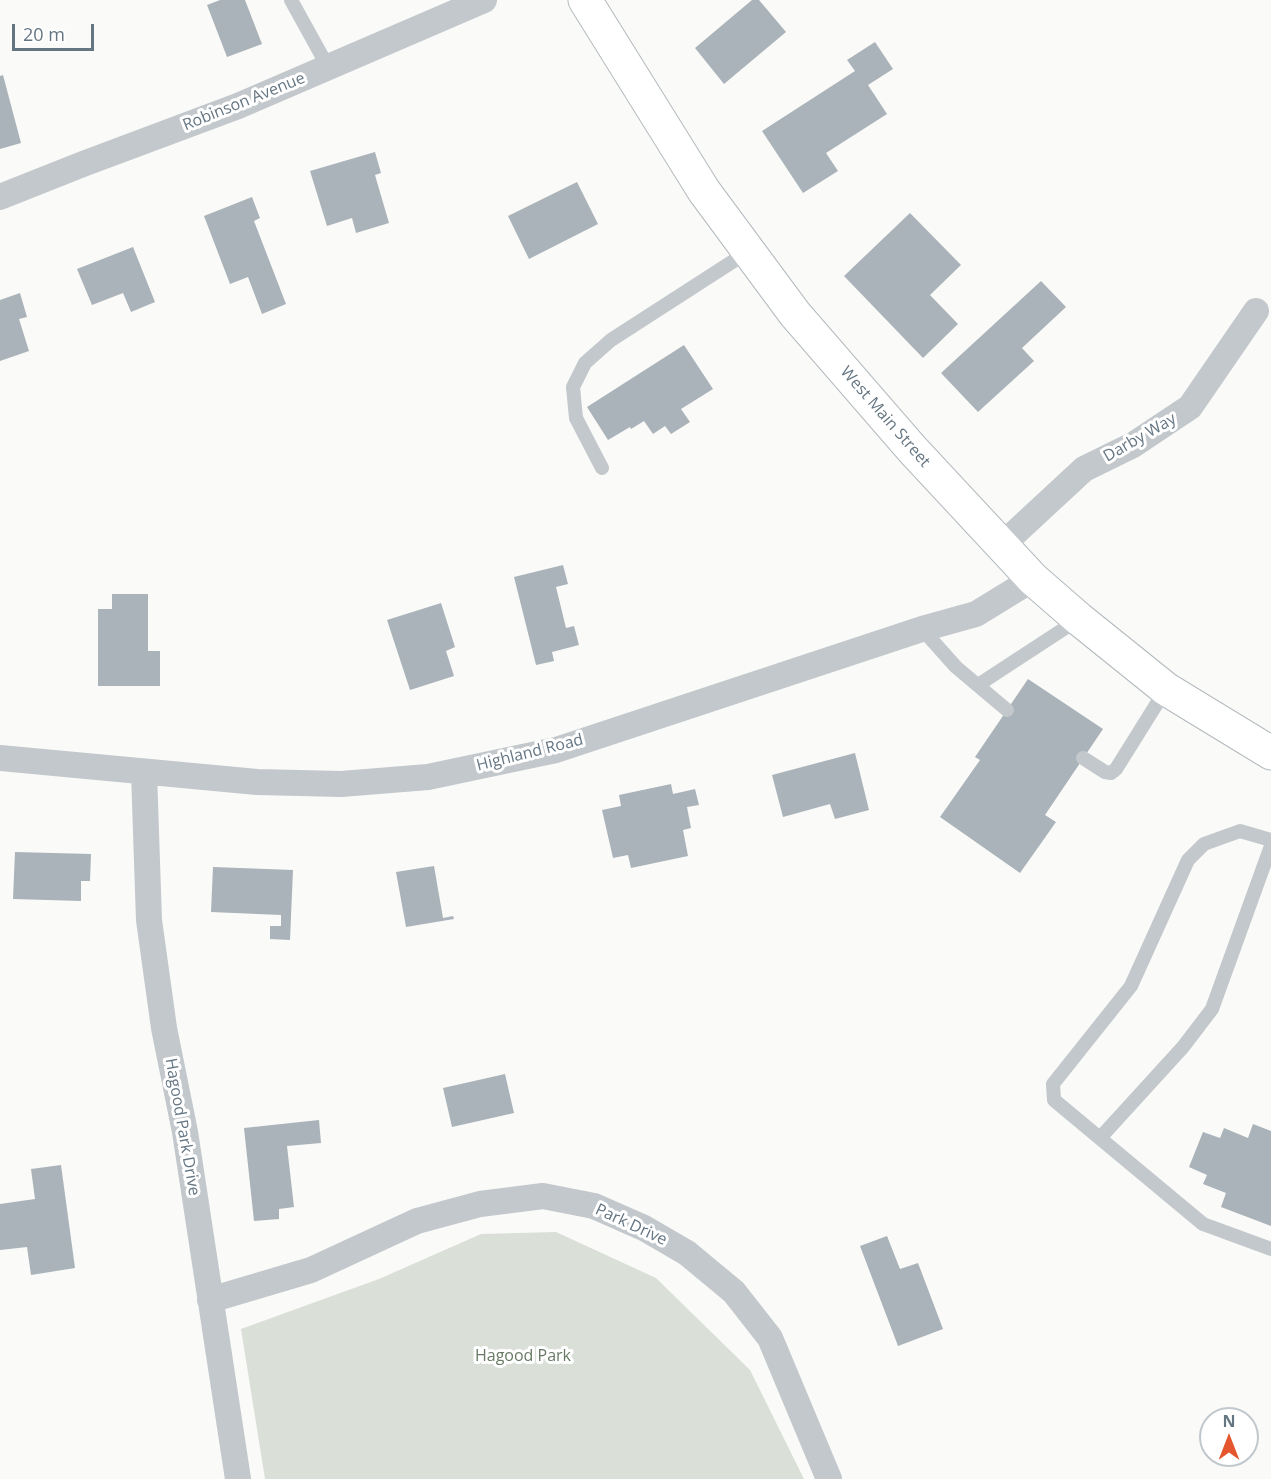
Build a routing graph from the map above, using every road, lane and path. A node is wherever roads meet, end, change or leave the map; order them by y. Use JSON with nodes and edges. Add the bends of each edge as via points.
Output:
{"nodes":[{"id":1,"x":291,"y":0,"type":"edge"},
{"id":2,"x":484,"y":0,"type":"edge"},
{"id":3,"x":585,"y":0,"type":"edge"},
{"id":4,"x":328,"y":67,"type":"junction"},
{"id":5,"x":0,"y":197,"type":"edge"},
{"id":6,"x":748,"y":251,"type":"junction"},
{"id":7,"x":1256,"y":311,"type":"dead end"},
{"id":8,"x":602,"y":468,"type":"dead end"},
{"id":9,"x":1002,"y":545,"type":"junction"},
{"id":10,"x":1033,"y":579,"type":"junction"},
{"id":11,"x":1079,"y":619,"type":"junction"},
{"id":12,"x":922,"y":629,"type":"junction"},
{"id":13,"x":978,"y":686,"type":"junction"},
{"id":14,"x":1166,"y":689,"type":"junction"},
{"id":15,"x":1007,"y":710,"type":"dead end"},
{"id":16,"x":1271,"y":753,"type":"edge"},
{"id":17,"x":0,"y":758,"type":"edge"},
{"id":18,"x":1083,"y":758,"type":"dead end"},
{"id":19,"x":144,"y":773,"type":"junction"},
{"id":20,"x":1271,"y":840,"type":"edge"},
{"id":21,"x":1271,"y":846,"type":"edge"},
{"id":22,"x":1100,"y":1138,"type":"junction"},
{"id":23,"x":1271,"y":1249,"type":"edge"},
{"id":24,"x":210,"y":1300,"type":"junction"},
{"id":25,"x":238,"y":1479,"type":"edge"},
{"id":26,"x":830,"y":1479,"type":"edge"}],
"edges":[{"from":1,"to":4,"type":"lane"},
{"from":2,"to":4,"type":"street","name":"Robinson Avenue"},
{"from":3,"to":6,"type":"main road","name":"West Main Street","via":[[704,191]]},
{"from":4,"to":5,"type":"street","name":"Robinson Avenue","via":[[238,106]]},
{"from":6,"to":8,"type":"lane","via":[[611,340],[585,363],[573,387],[576,418]]},
{"from":6,"to":9,"type":"main road","name":"West Main Street","via":[[795,314]]},
{"from":7,"to":9,"type":"street","name":"Darby Way","via":[[1190,407],[1133,445],[1084,469]]},
{"from":9,"to":10,"type":"main road","name":"West Main Street"},
{"from":10,"to":11,"type":"main road","name":"West Main Street"},
{"from":10,"to":12,"type":"street","name":"Highland Road","via":[[975,615]]},
{"from":11,"to":13,"type":"lane"},
{"from":11,"to":14,"type":"main road","name":"West Main Street"},
{"from":12,"to":13,"type":"lane"},
{"from":12,"to":19,"type":"street","name":"Highland Road","via":[[556,750],[428,777],[341,784]]},
{"from":13,"to":15,"type":"lane"},
{"from":14,"to":16,"type":"main road","name":"West Main Street"},
{"from":14,"to":18,"type":"lane","via":[[1116,769],[1105,772]]},
{"from":17,"to":19,"type":"street","name":"Highland Road"},
{"from":19,"to":24,"type":"street","name":"Hagood Park Drive","via":[[149,920]]},
{"from":20,"to":22,"type":"lane","via":[[1240,831],[1204,844],[1188,861],[1131,986],[1053,1084],[1054,1100]]},
{"from":21,"to":22,"type":"lane","via":[[1212,1009]]},
{"from":22,"to":23,"type":"lane","via":[[1203,1224]]},
{"from":24,"to":25,"type":"street","name":"Hagood Park Drive"},
{"from":24,"to":26,"type":"street","name":"Park Drive","via":[[312,1270],[417,1221],[480,1204],[543,1196],[594,1206],[687,1253],[734,1292],[770,1338]]}]}
